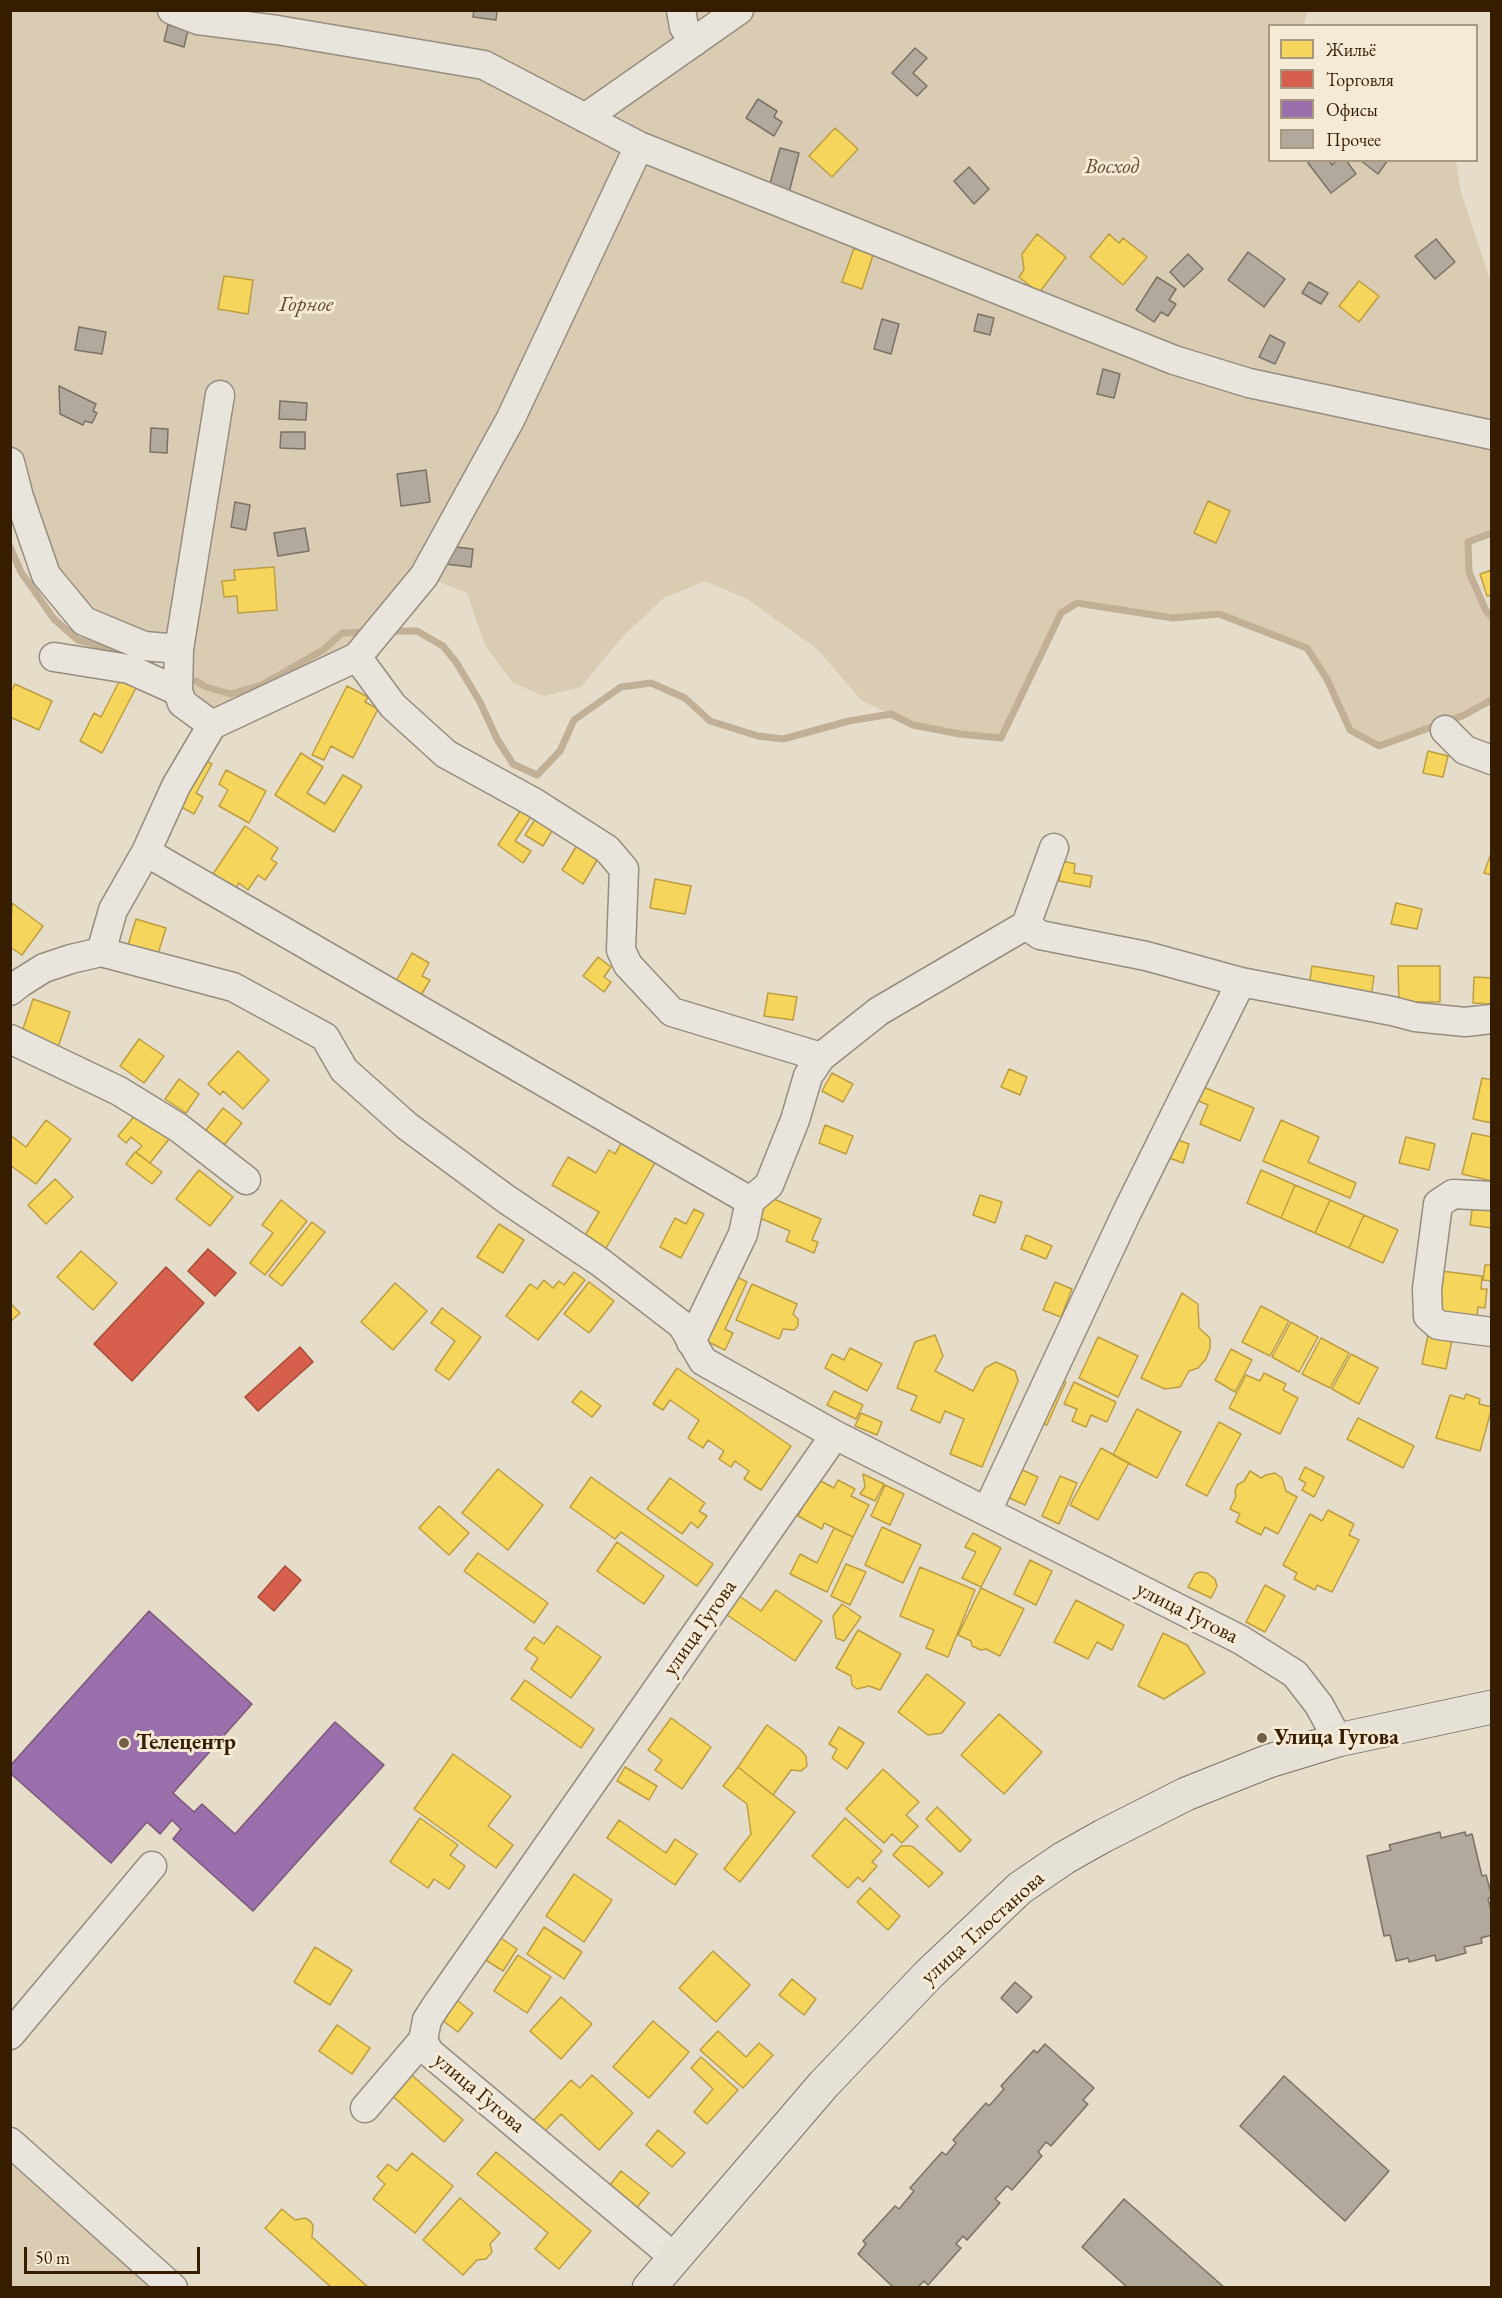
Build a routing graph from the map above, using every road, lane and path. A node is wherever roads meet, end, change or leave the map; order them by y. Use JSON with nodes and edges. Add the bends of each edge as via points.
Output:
{"nodes":[{"id":1,"x":172,"y":10,"type":"edge"},
{"id":2,"x":681,"y":10,"type":"edge"},
{"id":3,"x":739,"y":10,"type":"edge"},
{"id":4,"x":694,"y":42,"type":"junction"},
{"id":5,"x":585,"y":118,"type":"junction"},
{"id":6,"x":639,"y":146,"type":"junction"},
{"id":7,"x":220,"y":395,"type":"dead end"},
{"id":8,"x":1491,"y":435,"type":"edge"},
{"id":9,"x":10,"y":462,"type":"edge"},
{"id":10,"x":179,"y":649,"type":"junction"},
{"id":11,"x":54,"y":657,"type":"dead end"},
{"id":12,"x":357,"y":657,"type":"junction"},
{"id":13,"x":178,"y":691,"type":"junction"},
{"id":14,"x":212,"y":725,"type":"junction"},
{"id":15,"x":1445,"y":730,"type":"dead end"},
{"id":16,"x":1491,"y":760,"type":"edge"},
{"id":17,"x":1054,"y":848,"type":"dead end"},
{"id":18,"x":146,"y":852,"type":"junction"},
{"id":19,"x":1026,"y":925,"type":"junction"},
{"id":20,"x":101,"y":952,"type":"junction"},
{"id":21,"x":1241,"y":982,"type":"junction"},
{"id":22,"x":10,"y":991,"type":"edge"},
{"id":23,"x":1491,"y":1019,"type":"edge"},
{"id":24,"x":10,"y":1039,"type":"edge"},
{"id":25,"x":821,"y":1057,"type":"junction"},
{"id":26,"x":246,"y":1180,"type":"dead end"},
{"id":27,"x":1491,"y":1196,"type":"edge"},
{"id":28,"x":750,"y":1201,"type":"junction"},
{"id":29,"x":1491,"y":1332,"type":"edge"},
{"id":30,"x":691,"y":1342,"type":"junction"},
{"id":31,"x":835,"y":1435,"type":"junction"},
{"id":32,"x":987,"y":1511,"type":"junction"},
{"id":33,"x":1491,"y":1707,"type":"edge"},
{"id":34,"x":1338,"y":1740,"type":"junction"},
{"id":35,"x":152,"y":1866,"type":"dead end"},
{"id":36,"x":10,"y":2035,"type":"edge"},
{"id":37,"x":423,"y":2040,"type":"junction"},
{"id":38,"x":365,"y":2108,"type":"dead end"},
{"id":39,"x":10,"y":2142,"type":"edge"},
{"id":40,"x":675,"y":2258,"type":"junction"},
{"id":41,"x":173,"y":2288,"type":"edge"},
{"id":42,"x":649,"y":2288,"type":"edge"}],
"edges":[{"from":1,"to":5,"type":"street","via":[[198,20],[484,65]]},
{"from":2,"to":4,"type":"street","via":[[684,27]]},
{"from":3,"to":4,"type":"street"},
{"from":4,"to":5,"type":"street"},
{"from":5,"to":6,"type":"street"},
{"from":6,"to":8,"type":"street","via":[[1174,360],[1249,383]]},
{"from":6,"to":12,"type":"street","via":[[510,420],[424,576]]},
{"from":7,"to":10,"type":"street"},
{"from":9,"to":10,"type":"street","via":[[46,574],[84,621],[144,646]]},
{"from":10,"to":13,"type":"street"},
{"from":11,"to":13,"type":"street","via":[[129,669]]},
{"from":12,"to":14,"type":"street"},
{"from":12,"to":25,"type":"street","via":[[393,706],[446,754],[535,803],[607,849],[624,869],[621,950],[628,965],[672,1012]]},
{"from":13,"to":14,"type":"street","via":[[182,704]]},
{"from":14,"to":18,"type":"street","via":[[176,786]]},
{"from":15,"to":16,"type":"street","via":[[1465,750]]},
{"from":17,"to":19,"type":"street"},
{"from":18,"to":20,"type":"street","via":[[112,910]]},
{"from":18,"to":28,"type":"street"},
{"from":19,"to":21,"type":"street","via":[[1040,935],[1146,956]]},
{"from":19,"to":25,"type":"street","via":[[879,1011]]},
{"from":20,"to":22,"type":"street","via":[[44,968]]},
{"from":20,"to":30,"type":"street","via":[[233,987],[325,1037],[344,1070],[407,1126],[600,1262],[682,1325]]},
{"from":21,"to":23,"type":"street","via":[[1415,1017],[1465,1022]]},
{"from":21,"to":32,"type":"street","via":[[1127,1212]]},
{"from":24,"to":26,"type":"street","via":[[119,1091],[179,1128]]},
{"from":25,"to":28,"type":"street","via":[[808,1076],[769,1185]]},
{"from":27,"to":29,"type":"street","via":[[1454,1194],[1438,1204],[1427,1289],[1428,1316],[1438,1325]]},
{"from":28,"to":30,"type":"street","via":[[743,1234]]},
{"from":30,"to":31,"type":"street","via":[[703,1361]]},
{"from":31,"to":32,"type":"street","name":"улица Гугова"},
{"from":31,"to":37,"type":"street","name":"улица Гугова","via":[[436,2006]]},
{"from":32,"to":34,"type":"street","name":"улица Гугова","via":[[1241,1640],[1295,1674],[1319,1705]]},
{"from":33,"to":34,"type":"main road","name":"улица Тлостанова"},
{"from":34,"to":40,"type":"main road","name":"улица Тлостанова","via":[[1269,1761],[1186,1794],[1084,1847],[1020,1888],[928,1974],[824,2084]]},
{"from":35,"to":36,"type":"street"},
{"from":37,"to":38,"type":"street"},
{"from":37,"to":40,"type":"street","name":"улица Гугова","via":[[429,2052]]},
{"from":39,"to":41,"type":"street"},
{"from":40,"to":42,"type":"main road","name":"улица Тлостанова"}]}
